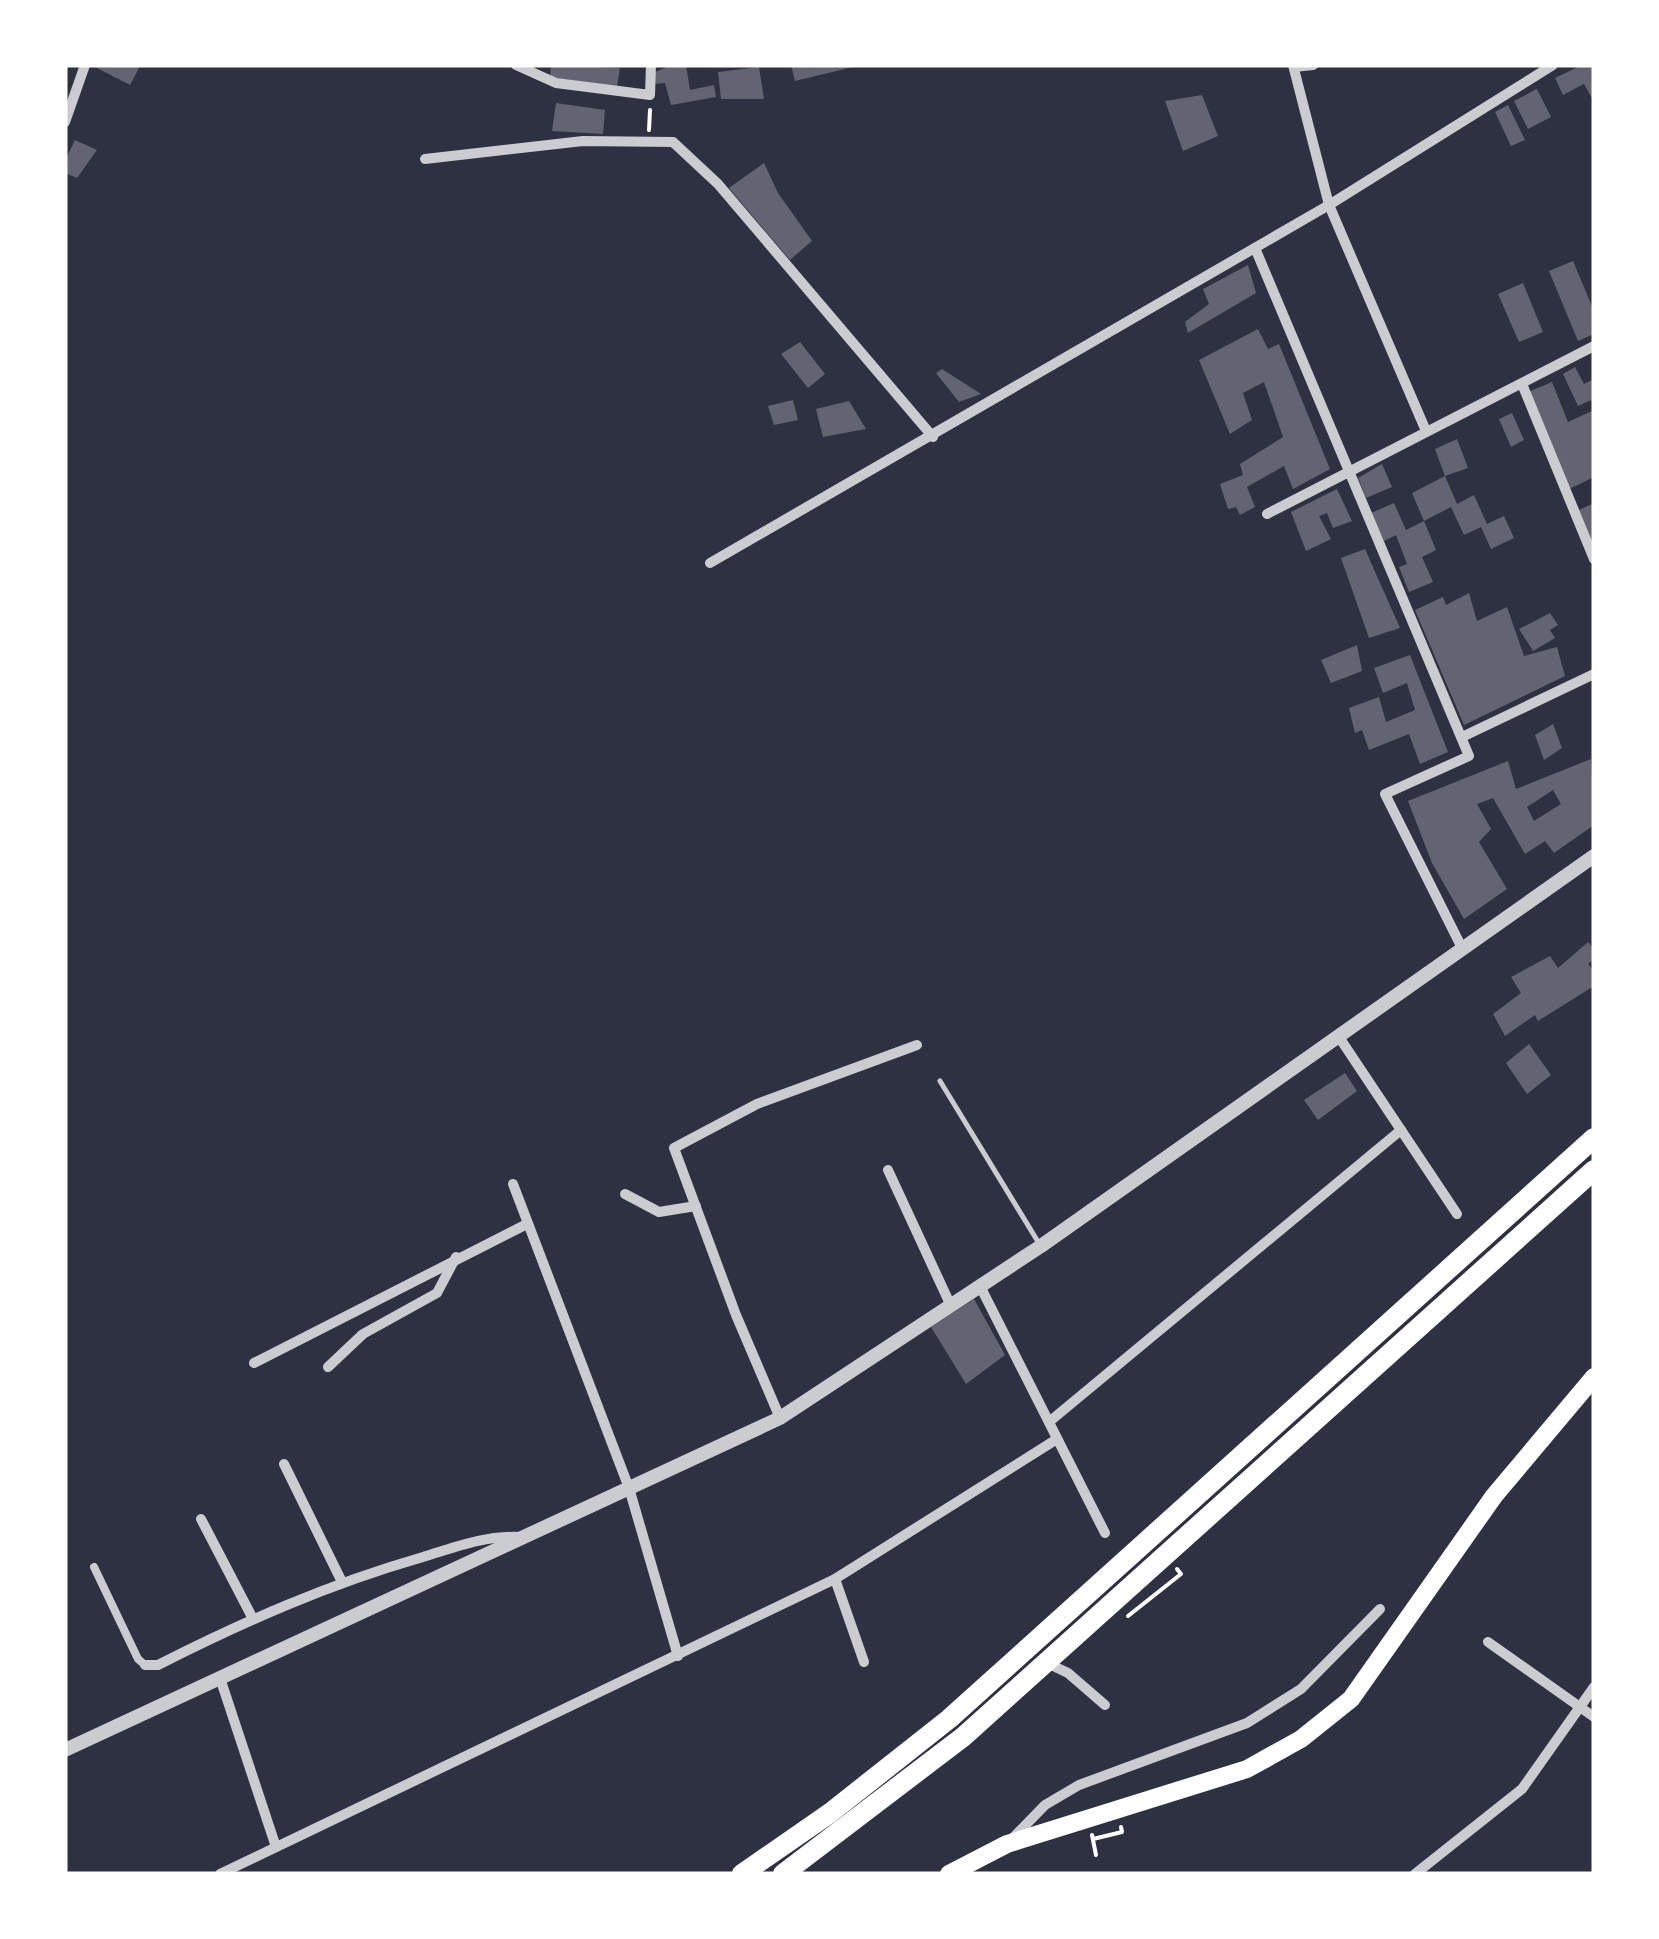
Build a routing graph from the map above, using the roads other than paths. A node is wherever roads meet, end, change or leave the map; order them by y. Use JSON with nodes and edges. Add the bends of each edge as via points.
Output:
{"nodes":[{"id":1,"x":85,"y":65,"type":"edge"},
{"id":2,"x":516,"y":65,"type":"edge"},
{"id":3,"x":650,"y":65,"type":"edge"},
{"id":4,"x":1313,"y":65,"type":"edge"},
{"id":5,"x":1526,"y":65,"type":"edge"},
{"id":6,"x":1553,"y":65,"type":"edge"},
{"id":7,"x":1294,"y":66,"type":"edge"},
{"id":8,"x":1531,"y":79,"type":"junction"},
{"id":9,"x":65,"y":122,"type":"edge"},
{"id":10,"x":425,"y":158,"type":"dead end"},
{"id":11,"x":1329,"y":204,"type":"junction"},
{"id":12,"x":1255,"y":248,"type":"junction"},
{"id":13,"x":1594,"y":346,"type":"edge"},
{"id":14,"x":1522,"y":384,"type":"junction"},
{"id":15,"x":1426,"y":431,"type":"junction"},
{"id":16,"x":932,"y":437,"type":"junction"},
{"id":17,"x":1351,"y":469,"type":"junction"},
{"id":18,"x":1267,"y":514,"type":"dead end"},
{"id":19,"x":1594,"y":560,"type":"edge"},
{"id":20,"x":710,"y":563,"type":"dead end"},
{"id":21,"x":1594,"y":674,"type":"edge"},
{"id":22,"x":1462,"y":737,"type":"junction"},
{"id":23,"x":1594,"y":856,"type":"edge"},
{"id":24,"x":1463,"y":950,"type":"junction"},
{"id":25,"x":1339,"y":1037,"type":"junction"},
{"id":26,"x":916,"y":1045,"type":"dead end"},
{"id":27,"x":940,"y":1081,"type":"dead end"},
{"id":28,"x":1401,"y":1130,"type":"junction"},
{"id":29,"x":1594,"y":1138,"type":"edge"},
{"id":30,"x":888,"y":1170,"type":"dead end"},
{"id":31,"x":1594,"y":1170,"type":"edge"},
{"id":32,"x":513,"y":1184,"type":"dead end"},
{"id":33,"x":625,"y":1194,"type":"dead end"},
{"id":34,"x":696,"y":1206,"type":"junction"},
{"id":35,"x":1456,"y":1214,"type":"dead end"},
{"id":36,"x":527,"y":1224,"type":"junction"},
{"id":37,"x":1040,"y":1246,"type":"junction"},
{"id":38,"x":456,"y":1257,"type":"junction"},
{"id":39,"x":980,"y":1286,"type":"junction"},
{"id":40,"x":950,"y":1306,"type":"junction"},
{"id":41,"x":254,"y":1363,"type":"dead end"},
{"id":42,"x":328,"y":1367,"type":"dead end"},
{"id":43,"x":1594,"y":1377,"type":"edge"},
{"id":44,"x":1594,"y":1387,"type":"edge"},
{"id":45,"x":1576,"y":1398,"type":"junction"},
{"id":46,"x":780,"y":1418,"type":"junction"},
{"id":47,"x":1049,"y":1422,"type":"junction"},
{"id":48,"x":1057,"y":1439,"type":"junction"},
{"id":49,"x":284,"y":1464,"type":"dead end"},
{"id":50,"x":630,"y":1488,"type":"junction"},
{"id":51,"x":201,"y":1519,"type":"dead end"},
{"id":52,"x":1105,"y":1533,"type":"dead end"},
{"id":53,"x":527,"y":1538,"type":"junction"},
{"id":54,"x":94,"y":1567,"type":"dead end"},
{"id":55,"x":834,"y":1579,"type":"junction"},
{"id":56,"x":342,"y":1580,"type":"junction"},
{"id":57,"x":1380,"y":1608,"type":"dead end"},
{"id":58,"x":252,"y":1618,"type":"junction"},
{"id":59,"x":1488,"y":1642,"type":"dead end"},
{"id":60,"x":678,"y":1656,"type":"junction"},
{"id":61,"x":864,"y":1662,"type":"dead end"},
{"id":62,"x":1046,"y":1662,"type":"junction"},
{"id":63,"x":145,"y":1665,"type":"joint"},
{"id":64,"x":220,"y":1678,"type":"junction"},
{"id":65,"x":1594,"y":1688,"type":"edge"},
{"id":66,"x":1105,"y":1704,"type":"dead end"},
{"id":67,"x":1580,"y":1706,"type":"junction"},
{"id":68,"x":1594,"y":1717,"type":"edge"},
{"id":69,"x":68,"y":1744,"type":"edge"},
{"id":70,"x":1007,"y":1844,"type":"junction"},
{"id":71,"x":276,"y":1847,"type":"junction"},
{"id":72,"x":220,"y":1874,"type":"edge"},
{"id":73,"x":742,"y":1874,"type":"edge"},
{"id":74,"x":783,"y":1874,"type":"edge"},
{"id":75,"x":949,"y":1874,"type":"edge"},
{"id":76,"x":1414,"y":1874,"type":"edge"}],
"edges":[{"from":1,"to":9,"type":"street"},
{"from":2,"to":3,"type":"street","via":[[556,84],[650,95]]},
{"from":4,"to":7,"type":"street"},
{"from":5,"to":8,"type":"street"},
{"from":6,"to":8,"type":"street"},
{"from":7,"to":11,"type":"street"},
{"from":8,"to":11,"type":"street"},
{"from":10,"to":16,"type":"street","via":[[583,142],[673,142],[718,184]]},
{"from":11,"to":12,"type":"street"},
{"from":11,"to":15,"type":"street"},
{"from":12,"to":16,"type":"street"},
{"from":12,"to":17,"type":"street"},
{"from":13,"to":14,"type":"street"},
{"from":14,"to":15,"type":"street"},
{"from":14,"to":19,"type":"street"},
{"from":15,"to":17,"type":"street"},
{"from":16,"to":20,"type":"street"},
{"from":17,"to":18,"type":"street"},
{"from":17,"to":22,"type":"street"},
{"from":21,"to":22,"type":"street"},
{"from":22,"to":24,"type":"street","via":[[1469,756],[1386,794]]},
{"from":23,"to":24,"type":"street"},
{"from":24,"to":25,"type":"street"},
{"from":25,"to":28,"type":"street"},
{"from":25,"to":37,"type":"street"},
{"from":26,"to":34,"type":"street","via":[[757,1104],[674,1148]]},
{"from":27,"to":37,"type":"lane"},
{"from":28,"to":35,"type":"street"},
{"from":28,"to":47,"type":"street"},
{"from":29,"to":73,"type":"highway","via":[[948,1719]]},
{"from":30,"to":40,"type":"street"},
{"from":31,"to":62,"type":"highway"},
{"from":32,"to":36,"type":"street"},
{"from":33,"to":34,"type":"street","via":[[660,1212]]},
{"from":34,"to":46,"type":"street"},
{"from":36,"to":38,"type":"street"},
{"from":36,"to":50,"type":"street"},
{"from":37,"to":39,"type":"street"},
{"from":38,"to":41,"type":"street"},
{"from":38,"to":42,"type":"street","via":[[438,1293],[363,1334]]},
{"from":39,"to":40,"type":"street"},
{"from":39,"to":47,"type":"street"},
{"from":40,"to":46,"type":"street"},
{"from":43,"to":45,"type":"main road"},
{"from":44,"to":45,"type":"street"},
{"from":45,"to":70,"type":"main road","via":[[1494,1496],[1351,1699],[1301,1739],[1247,1769]]},
{"from":46,"to":50,"type":"street"},
{"from":47,"to":48,"type":"street"},
{"from":48,"to":52,"type":"street"},
{"from":48,"to":55,"type":"street"},
{"from":49,"to":56,"type":"street"},
{"from":50,"to":53,"type":"street"},
{"from":50,"to":60,"type":"street"},
{"from":51,"to":58,"type":"street"},
{"from":53,"to":56,"type":"street","via":[[489,1538]]},
{"from":53,"to":64,"type":"street"},
{"from":54,"to":63,"type":"street"},
{"from":55,"to":60,"type":"street"},
{"from":55,"to":61,"type":"street"},
{"from":56,"to":58,"type":"street"},
{"from":57,"to":70,"type":"street","via":[[1301,1689],[1247,1723],[1079,1785],[1045,1805]]},
{"from":58,"to":63,"type":"street","via":[[158,1665]]},
{"from":59,"to":67,"type":"street"},
{"from":60,"to":71,"type":"street"},
{"from":62,"to":66,"type":"street"},
{"from":62,"to":74,"type":"highway","via":[[934,1760]]},
{"from":64,"to":69,"type":"street"},
{"from":64,"to":71,"type":"street"},
{"from":65,"to":67,"type":"street"},
{"from":67,"to":68,"type":"street"},
{"from":67,"to":76,"type":"street","via":[[1522,1789]]},
{"from":70,"to":75,"type":"main road"},
{"from":71,"to":72,"type":"street"}]}
